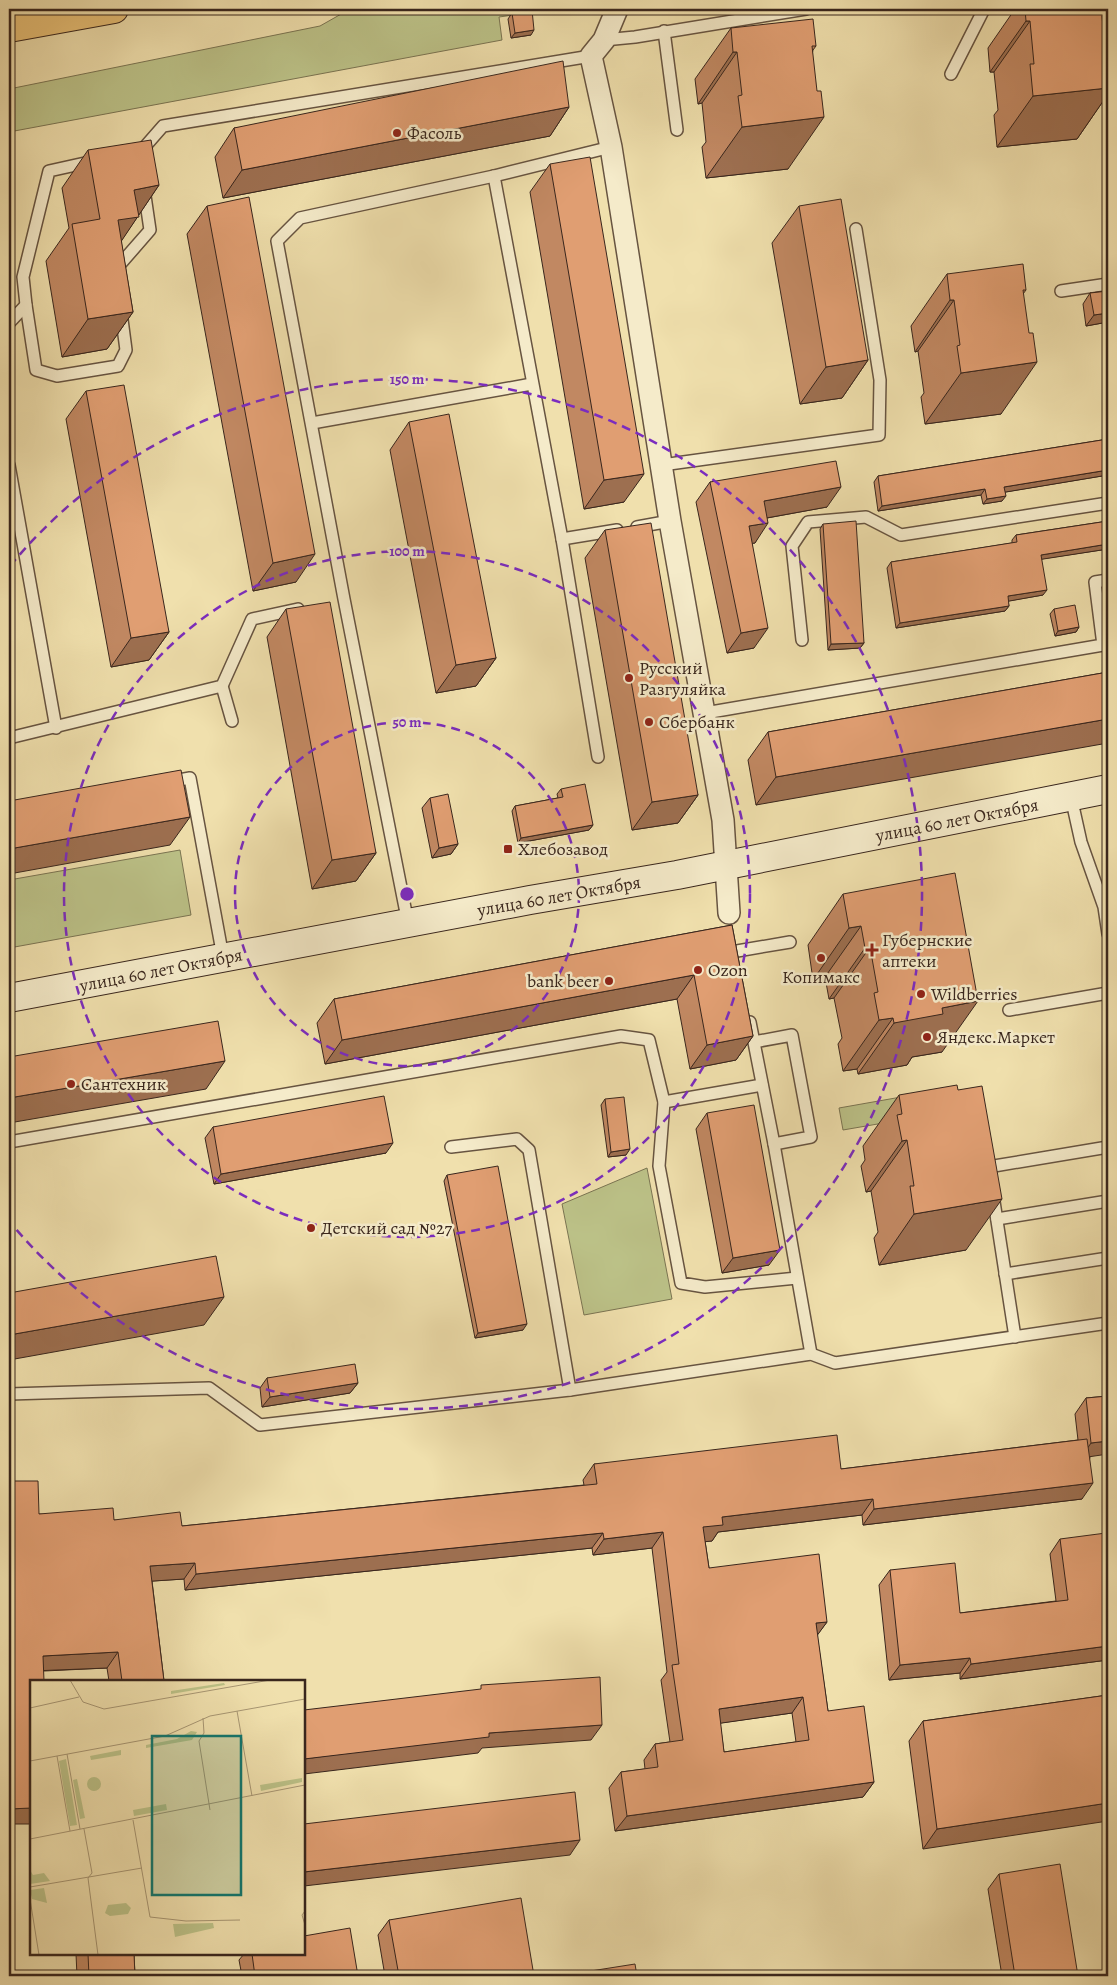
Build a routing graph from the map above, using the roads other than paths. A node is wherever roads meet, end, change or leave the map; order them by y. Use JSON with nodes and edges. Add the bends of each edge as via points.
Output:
{"nodes":[{"id":1,"x":114,"y":9,"type":"edge"},
{"id":2,"x":616,"y":9,"type":"edge"},
{"id":3,"x":806,"y":9,"type":"edge"},
{"id":4,"x":984,"y":9,"type":"edge"},
{"id":5,"x":9,"y":28,"type":"edge"},
{"id":6,"x":664,"y":31,"type":"junction"},
{"id":7,"x":598,"y":48,"type":"junction"},
{"id":8,"x":951,"y":74,"type":"dead end"},
{"id":9,"x":677,"y":130,"type":"dead end"},
{"id":10,"x":611,"y":147,"type":"junction"},
{"id":11,"x":104,"y":159,"type":"edge"},
{"id":12,"x":494,"y":176,"type":"junction"},
{"id":13,"x":856,"y":228,"type":"dead end"},
{"id":14,"x":117,"y":278,"type":"edge"},
{"id":15,"x":1108,"y":284,"type":"edge"},
{"id":16,"x":1061,"y":291,"type":"dead end"},
{"id":17,"x":119,"y":296,"type":"edge"},
{"id":18,"x":26,"y":305,"type":"junction"},
{"id":19,"x":9,"y":323,"type":"edge"},
{"id":20,"x":532,"y":384,"type":"junction"},
{"id":21,"x":312,"y":423,"type":"junction"},
{"id":22,"x":9,"y":465,"type":"edge"},
{"id":23,"x":662,"y":466,"type":"junction"},
{"id":24,"x":1108,"y":503,"type":"edge"},
{"id":25,"x":670,"y":521,"type":"junction"},
{"id":26,"x":562,"y":539,"type":"junction"},
{"id":27,"x":1108,"y":580,"type":"edge"},
{"id":28,"x":307,"y":607,"type":"edge"},
{"id":29,"x":802,"y":640,"type":"dead end"},
{"id":30,"x":222,"y":686,"type":"junction"},
{"id":31,"x":705,"y":713,"type":"junction"},
{"id":32,"x":232,"y":721,"type":"dead end"},
{"id":33,"x":56,"y":728,"type":"junction"},
{"id":34,"x":9,"y":738,"type":"edge"},
{"id":35,"x":598,"y":757,"type":"dead end"},
{"id":36,"x":161,"y":783,"type":"edge"},
{"id":37,"x":1108,"y":789,"type":"edge"},
{"id":38,"x":1071,"y":797,"type":"junction"},
{"id":39,"x":726,"y":865,"type":"junction"},
{"id":40,"x":730,"y":917,"type":"dead end"},
{"id":41,"x":408,"y":923,"type":"junction"},
{"id":42,"x":1108,"y":934,"type":"edge"},
{"id":43,"x":790,"y":942,"type":"dead end"},
{"id":44,"x":737,"y":951,"type":"edge"},
{"id":45,"x":223,"y":958,"type":"junction"},
{"id":46,"x":1108,"y":993,"type":"edge"},
{"id":47,"x":9,"y":998,"type":"edge"},
{"id":48,"x":1009,"y":1010,"type":"dead end"},
{"id":49,"x":749,"y":1015,"type":"edge"},
{"id":50,"x":754,"y":1042,"type":"junction"},
{"id":51,"x":762,"y":1085,"type":"junction"},
{"id":52,"x":664,"y":1102,"type":"junction"},
{"id":53,"x":9,"y":1142,"type":"edge"},
{"id":54,"x":774,"y":1144,"type":"junction"},
{"id":55,"x":451,"y":1147,"type":"dead end"},
{"id":56,"x":1108,"y":1147,"type":"edge"},
{"id":57,"x":1108,"y":1201,"type":"edge"},
{"id":58,"x":997,"y":1219,"type":"junction"},
{"id":59,"x":1108,"y":1258,"type":"edge"},
{"id":60,"x":1005,"y":1274,"type":"junction"},
{"id":61,"x":797,"y":1278,"type":"junction"},
{"id":62,"x":1108,"y":1322,"type":"edge"},
{"id":63,"x":1015,"y":1336,"type":"junction"},
{"id":64,"x":811,"y":1354,"type":"junction"},
{"id":65,"x":570,"y":1390,"type":"junction"},
{"id":66,"x":9,"y":1394,"type":"edge"}],
"edges":[{"from":1,"to":5,"type":"highway"},
{"from":2,"to":7,"type":"street"},
{"from":3,"to":6,"type":"lane"},
{"from":4,"to":8,"type":"lane"},
{"from":6,"to":7,"type":"lane"},
{"from":6,"to":9,"type":"lane"},
{"from":7,"to":10,"type":"street"},
{"from":7,"to":14,"type":"lane","via":[[163,126],[137,161],[150,230],[116,269]]},
{"from":10,"to":12,"type":"lane"},
{"from":10,"to":23,"type":"street"},
{"from":11,"to":18,"type":"lane","via":[[49,171],[23,278]]},
{"from":12,"to":20,"type":"lane"},
{"from":12,"to":21,"type":"lane","via":[[300,218],[277,241]]},
{"from":13,"to":23,"type":"lane","via":[[880,380],[879,434]]},
{"from":15,"to":16,"type":"lane"},
{"from":17,"to":18,"type":"lane","via":[[126,350],[118,366],[57,376],[36,370]]},
{"from":18,"to":19,"type":"lane"},
{"from":20,"to":21,"type":"lane"},
{"from":20,"to":26,"type":"lane"},
{"from":21,"to":41,"type":"lane","via":[[339,600]]},
{"from":22,"to":33,"type":"lane"},
{"from":23,"to":25,"type":"street"},
{"from":24,"to":29,"type":"lane","via":[[901,535],[866,517],[808,522],[792,546]]},
{"from":25,"to":26,"type":"lane"},
{"from":25,"to":31,"type":"street"},
{"from":26,"to":35,"type":"lane"},
{"from":27,"to":31,"type":"lane","via":[[1095,582],[1103,646]]},
{"from":28,"to":30,"type":"lane","via":[[252,619]]},
{"from":30,"to":32,"type":"lane"},
{"from":30,"to":33,"type":"lane"},
{"from":31,"to":39,"type":"street","via":[[724,820]]},
{"from":33,"to":34,"type":"lane"},
{"from":36,"to":45,"type":"lane","via":[[190,778]]},
{"from":37,"to":38,"type":"main road","name":"улица 60 лет Октября"},
{"from":38,"to":39,"type":"main road","name":"улица 60 лет Октября"},
{"from":38,"to":42,"type":"lane","via":[[1081,842],[1104,907]]},
{"from":39,"to":40,"type":"street"},
{"from":39,"to":41,"type":"main road","name":"улица 60 лет Октября"},
{"from":41,"to":45,"type":"main road","name":"улица 60 лет Октября"},
{"from":43,"to":44,"type":"lane"},
{"from":45,"to":47,"type":"main road","name":"улица 60 лет Октября"},
{"from":46,"to":48,"type":"lane"},
{"from":49,"to":50,"type":"lane"},
{"from":50,"to":51,"type":"lane"},
{"from":50,"to":54,"type":"lane","via":[[792,1035],[811,1137]]},
{"from":51,"to":52,"type":"lane"},
{"from":51,"to":54,"type":"lane"},
{"from":52,"to":53,"type":"lane","via":[[649,1040],[621,1036]]},
{"from":52,"to":61,"type":"lane","via":[[659,1166],[682,1283],[705,1287]]},
{"from":54,"to":61,"type":"lane"},
{"from":55,"to":65,"type":"lane","via":[[517,1139],[529,1150]]},
{"from":56,"to":58,"type":"lane","via":[[988,1167]]},
{"from":57,"to":58,"type":"lane"},
{"from":58,"to":60,"type":"lane"},
{"from":59,"to":60,"type":"lane"},
{"from":60,"to":63,"type":"lane"},
{"from":61,"to":64,"type":"lane"},
{"from":62,"to":63,"type":"lane"},
{"from":63,"to":64,"type":"lane","via":[[835,1363]]},
{"from":64,"to":65,"type":"lane"},
{"from":65,"to":66,"type":"lane","via":[[260,1425],[209,1388]]}]}
